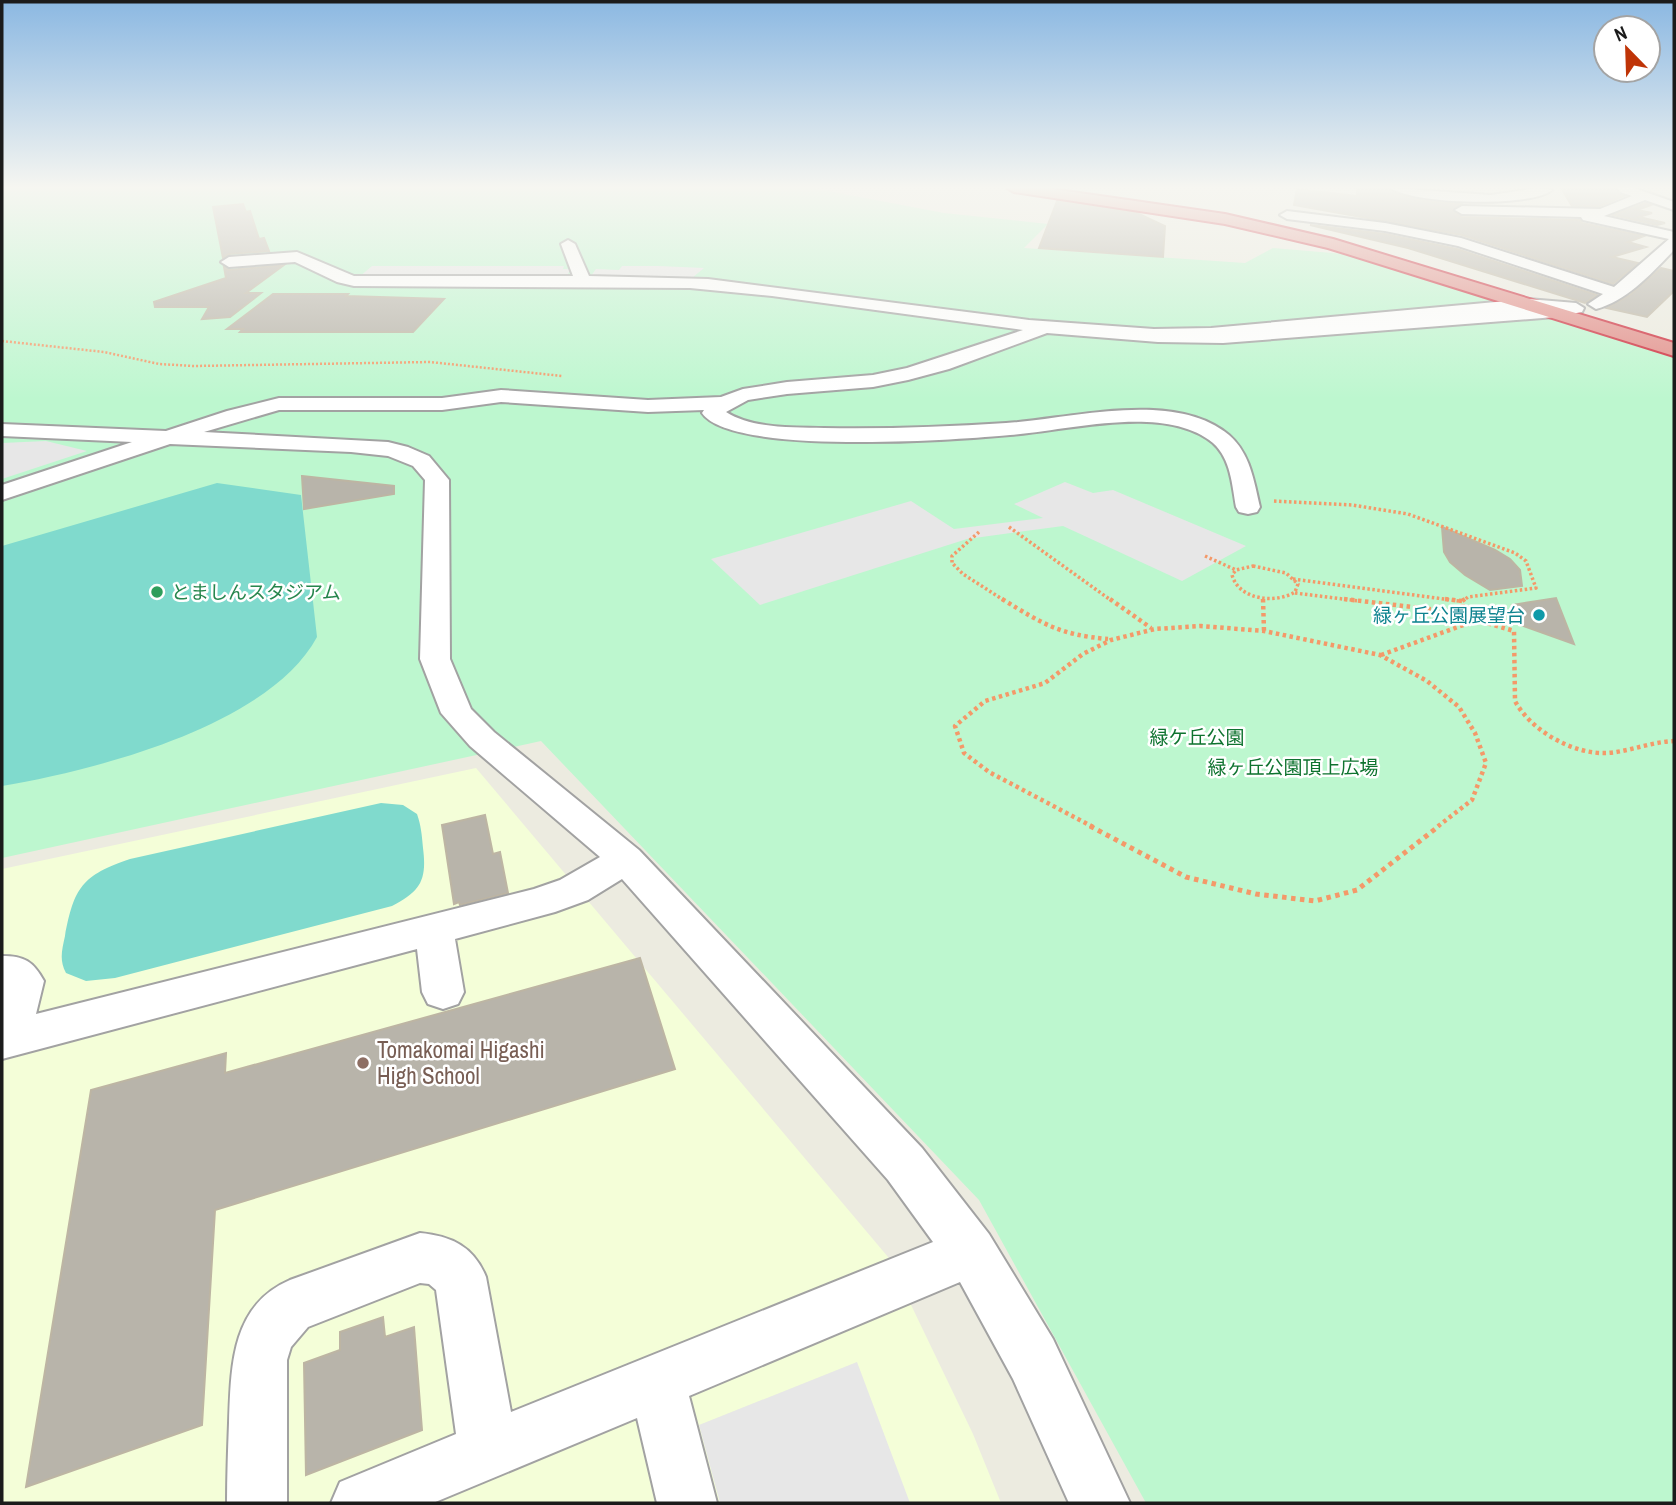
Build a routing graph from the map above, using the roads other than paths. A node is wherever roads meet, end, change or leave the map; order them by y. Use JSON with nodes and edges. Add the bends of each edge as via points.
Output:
{"nodes":[{"id":1,"x":267,"y":258,"type":"edge"},
{"id":2,"x":296,"y":258,"type":"edge"},
{"id":3,"x":576,"y":258,"type":"edge"},
{"id":4,"x":1379,"y":258,"type":"edge"},
{"id":5,"x":1408,"y":258,"type":"edge"},
{"id":6,"x":1510,"y":258,"type":"edge"},
{"id":7,"x":1667,"y":259,"type":"edge"},
{"id":8,"x":229,"y":262,"type":"dead end"},
{"id":9,"x":328,"y":270,"type":"junction"},
{"id":10,"x":584,"y":272,"type":"junction"},
{"id":11,"x":364,"y":277,"type":"junction"},
{"id":12,"x":1615,"y":293,"type":"junction"},
{"id":13,"x":1528,"y":304,"type":"junction"},
{"id":14,"x":1576,"y":308,"type":"junction"},
{"id":15,"x":1555,"y":312,"type":"junction"},
{"id":16,"x":1045,"y":328,"type":"junction"},
{"id":17,"x":1674,"y":337,"type":"edge"},
{"id":18,"x":1674,"y":350,"type":"edge"},
{"id":19,"x":724,"y":403,"type":"junction"},
{"id":20,"x":2,"y":430,"type":"edge"},
{"id":21,"x":172,"y":437,"type":"junction"},
{"id":22,"x":2,"y":493,"type":"edge"},
{"id":23,"x":1247,"y":504,"type":"road end"},
{"id":24,"x":626,"y":859,"type":"junction"},
{"id":25,"x":434,"y":930,"type":"junction"},
{"id":26,"x":2,"y":972,"type":"edge"},
{"id":27,"x":443,"y":992,"type":"dead end"},
{"id":28,"x":6,"y":1040,"type":"edge"},
{"id":29,"x":971,"y":1252,"type":"junction"},
{"id":30,"x":657,"y":1381,"type":"junction"},
{"id":31,"x":488,"y":1451,"type":"junction"},
{"id":32,"x":257,"y":1503,"type":"edge"},
{"id":33,"x":361,"y":1503,"type":"edge"},
{"id":34,"x":687,"y":1503,"type":"edge"},
{"id":35,"x":1100,"y":1503,"type":"edge"}],
"edges":[{"from":1,"to":8,"type":"lane"},
{"from":2,"to":9,"type":"lane"},
{"from":3,"to":10,"type":"street"},
{"from":4,"to":13,"type":"highway"},
{"from":5,"to":14,"type":"highway"},
{"from":6,"to":12,"type":"street"},
{"from":7,"to":12,"type":"street"},
{"from":9,"to":11,"type":"street"},
{"from":9,"to":11,"type":"street","via":[[343,279]]},
{"from":9,"to":11,"type":"street","via":[[303,279]]},
{"from":10,"to":11,"type":"street"},
{"from":10,"to":16,"type":"street","via":[[746,288]]},
{"from":12,"to":14,"type":"street","via":[[1603,302]]},
{"from":13,"to":14,"type":"street"},
{"from":13,"to":15,"type":"highway"},
{"from":13,"to":16,"type":"street","via":[[1211,333]]},
{"from":14,"to":15,"type":"street"},
{"from":14,"to":17,"type":"highway"},
{"from":15,"to":16,"type":"street","via":[[1223,338]]},
{"from":15,"to":18,"type":"highway"},
{"from":16,"to":19,"type":"street","via":[[908,374],[787,388]]},
{"from":19,"to":21,"type":"street","via":[[648,406],[501,396],[442,404],[279,404]]},
{"from":19,"to":23,"type":"street","via":[[712,413],[717,421],[804,434],[956,432],[1136,416],[1183,420],[1225,443],[1239,465]]},
{"from":20,"to":21,"type":"street"},
{"from":21,"to":22,"type":"street"},
{"from":21,"to":24,"type":"street","via":[[372,447],[417,457],[430,466],[437,481],[435,659],[457,713]]},
{"from":24,"to":25,"type":"street","via":[[574,890]]},
{"from":24,"to":29,"type":"street","via":[[905,1164]]},
{"from":25,"to":27,"type":"street"},
{"from":25,"to":28,"type":"street"},
{"from":26,"to":28,"type":"street","via":[[16,972],[23,981]]},
{"from":29,"to":30,"type":"street"},
{"from":29,"to":35,"type":"street","via":[[1033,1359]]},
{"from":30,"to":31,"type":"street"},
{"from":30,"to":34,"type":"street"},
{"from":31,"to":32,"type":"street","via":[[460,1277],[441,1260],[420,1258],[290,1307],[269,1331],[259,1360]]},
{"from":31,"to":33,"type":"street"}]}
